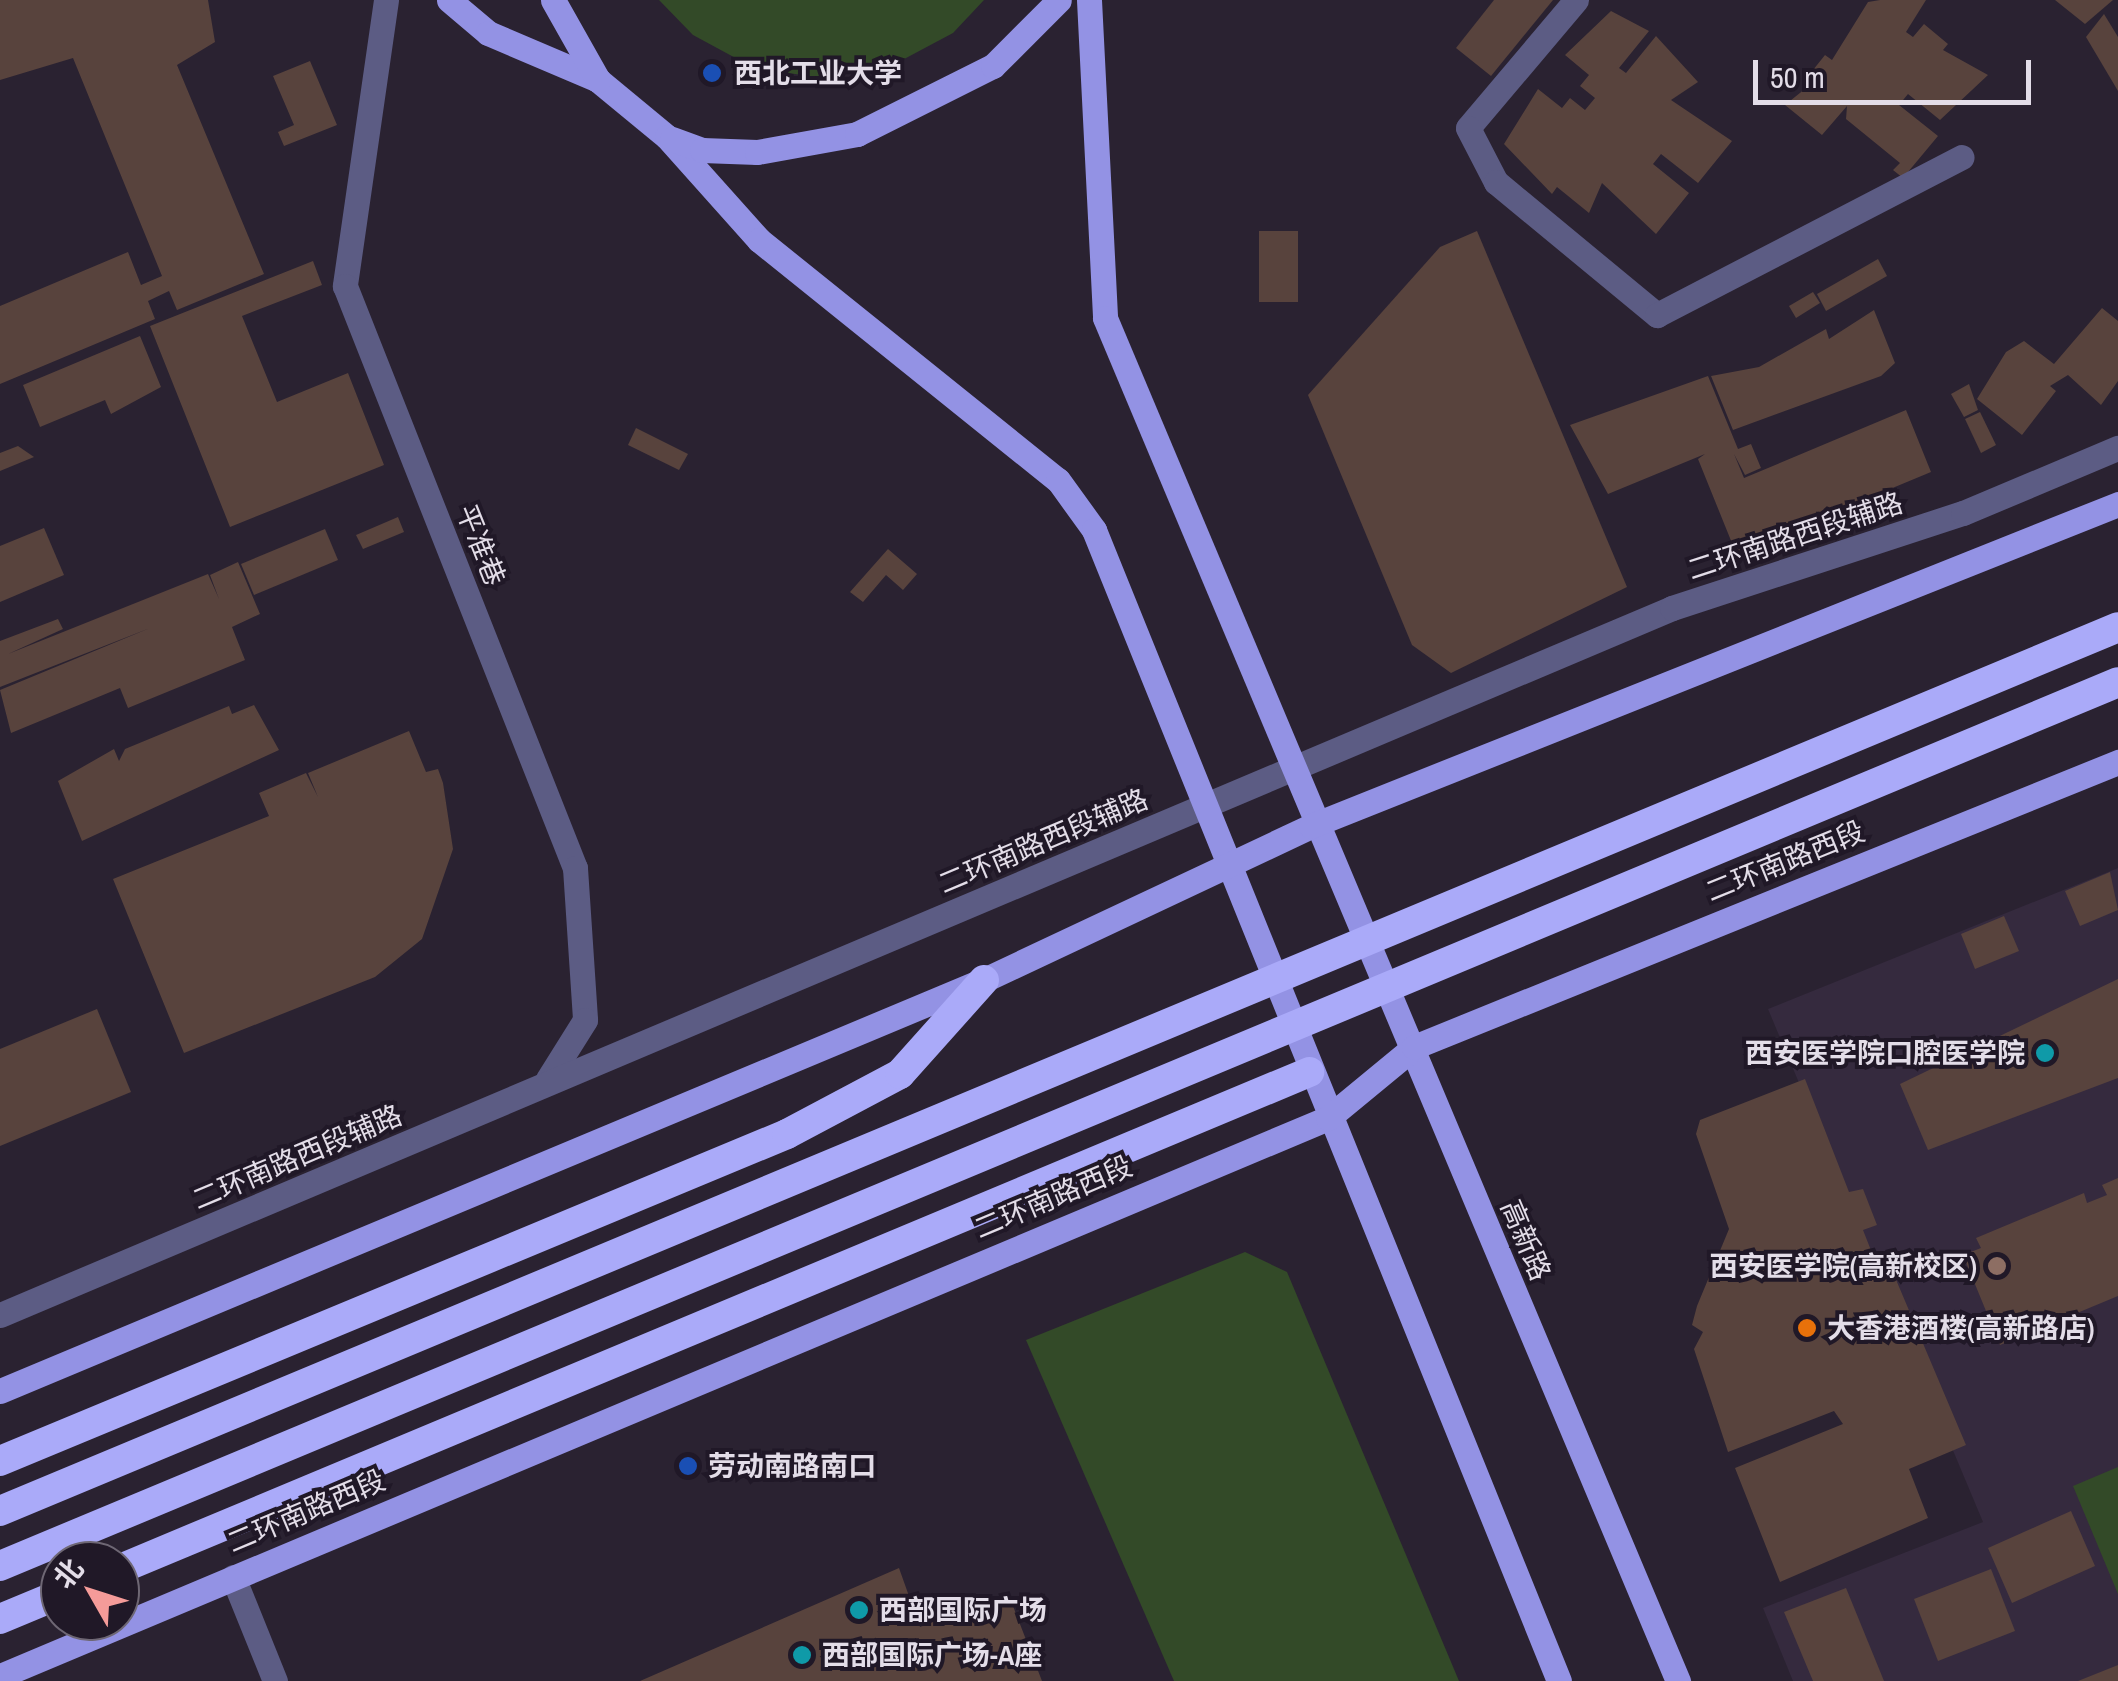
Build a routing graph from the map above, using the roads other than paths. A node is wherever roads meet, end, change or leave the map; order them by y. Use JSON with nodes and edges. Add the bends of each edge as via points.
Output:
{"nodes":[{"id":1,"x":386,"y":0,"type":"edge"},
{"id":2,"x":449,"y":0,"type":"edge"},
{"id":3,"x":553,"y":0,"type":"edge"},
{"id":4,"x":1059,"y":0,"type":"edge"},
{"id":5,"x":1089,"y":0,"type":"edge"},
{"id":6,"x":1576,"y":0,"type":"edge"},
{"id":7,"x":598,"y":80,"type":"junction"},
{"id":8,"x":667,"y":137,"type":"junction"},
{"id":9,"x":1962,"y":157,"type":"dead end"},
{"id":10,"x":2118,"y":448,"type":"edge"},
{"id":11,"x":2118,"y":504,"type":"edge"},
{"id":12,"x":2118,"y":628,"type":"edge"},
{"id":13,"x":2118,"y":682,"type":"edge"},
{"id":14,"x":2118,"y":762,"type":"edge"},
{"id":15,"x":1286,"y":766,"type":"junction"},
{"id":16,"x":1201,"y":807,"type":"junction"},
{"id":17,"x":1311,"y":826,"type":"junction"},
{"id":18,"x":1225,"y":862,"type":"junction"},
{"id":19,"x":984,"y":980,"type":"junction"},
{"id":20,"x":1414,"y":1046,"type":"junction"},
{"id":21,"x":1309,"y":1072,"type":"junction"},
{"id":22,"x":529,"y":1092,"type":"junction"},
{"id":23,"x":1328,"y":1118,"type":"junction"},
{"id":24,"x":0,"y":1315,"type":"edge"},
{"id":25,"x":0,"y":1390,"type":"edge"},
{"id":26,"x":0,"y":1461,"type":"edge"},
{"id":27,"x":0,"y":1511,"type":"edge"},
{"id":28,"x":140,"y":1560,"type":"edge"},
{"id":29,"x":0,"y":1566,"type":"edge"},
{"id":30,"x":233,"y":1577,"type":"junction"},
{"id":31,"x":40,"y":1602,"type":"edge"},
{"id":32,"x":0,"y":1619,"type":"edge"},
{"id":33,"x":0,"y":1676,"type":"edge"},
{"id":34,"x":275,"y":1681,"type":"edge"},
{"id":35,"x":1559,"y":1681,"type":"edge"},
{"id":36,"x":1678,"y":1681,"type":"edge"}],
"edges":[{"from":1,"to":22,"type":"street","name":"平准巷","via":[[344,286],[575,868],[585,1020],[555,1075]]},
{"from":2,"to":7,"type":"main road","via":[[488,33]]},
{"from":3,"to":7,"type":"main road"},
{"from":4,"to":8,"type":"main road","via":[[993,66],[857,134],[757,152],[702,150]]},
{"from":5,"to":15,"type":"main road","name":"高新路","via":[[1105,318]]},
{"from":6,"to":9,"type":"street","via":[[1468,128],[1496,182],[1657,316]]},
{"from":7,"to":8,"type":"main road"},
{"from":8,"to":16,"type":"main road","via":[[759,240],[1058,480],[1094,530]]},
{"from":10,"to":15,"type":"street","name":"二环南路西段辅路","via":[[1964,513],[1672,608]]},
{"from":11,"to":17,"type":"main road"},
{"from":12,"to":27,"type":"highway","bridge":true},
{"from":13,"to":29,"type":"highway","name":"二环南路西段","bridge":true},
{"from":14,"to":20,"type":"main road","name":"二环南路西段"},
{"from":15,"to":16,"type":"street","name":"二环南路西段辅路"},
{"from":15,"to":17,"type":"main road","name":"高新路"},
{"from":16,"to":18,"type":"main road"},
{"from":16,"to":22,"type":"street","name":"二环南路西段辅路"},
{"from":17,"to":18,"type":"main road"},
{"from":17,"to":20,"type":"main road","name":"高新路"},
{"from":18,"to":19,"type":"main road"},
{"from":18,"to":21,"type":"main road"},
{"from":19,"to":25,"type":"main road"},
{"from":19,"to":26,"type":"highway","via":[[900,1074],[787,1134]]},
{"from":20,"to":23,"type":"main road","name":"二环南路西段"},
{"from":20,"to":36,"type":"main road","name":"高新路"},
{"from":21,"to":23,"type":"main road"},
{"from":21,"to":28,"type":"highway"},
{"from":22,"to":24,"type":"street","name":"二环南路西段辅路"},
{"from":23,"to":30,"type":"main road","name":"二环南路西段"},
{"from":23,"to":35,"type":"main road"},
{"from":30,"to":33,"type":"main road","name":"二环南路西段"},
{"from":30,"to":34,"type":"street"},
{"from":31,"to":32,"type":"highway"}]}
